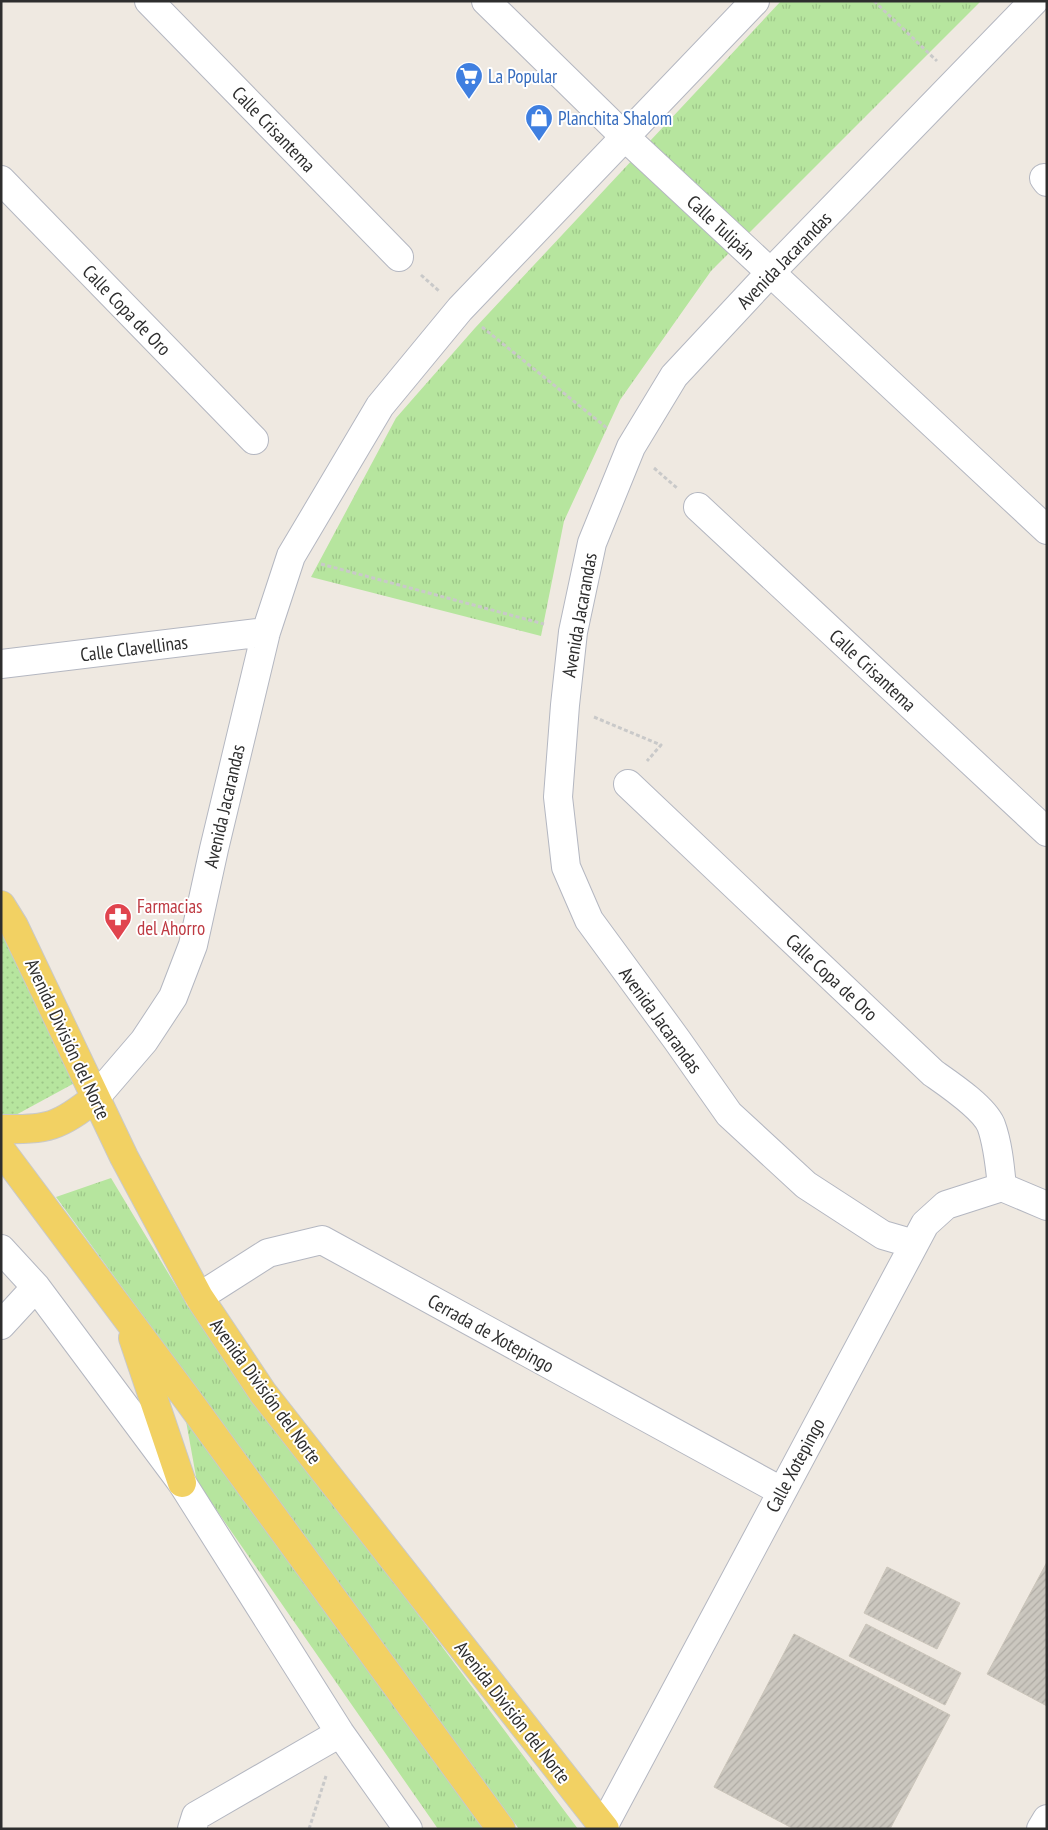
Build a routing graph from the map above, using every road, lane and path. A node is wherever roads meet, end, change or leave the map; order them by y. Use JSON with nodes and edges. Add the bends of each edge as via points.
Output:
{"nodes":[{"id":1,"x":149,"y":1,"type":"edge"},
{"id":2,"x":486,"y":1,"type":"edge"},
{"id":3,"x":754,"y":1,"type":"edge"},
{"id":4,"x":874,"y":1,"type":"edge"},
{"id":5,"x":1034,"y":1,"type":"edge"},
{"id":6,"x":957,"y":80,"type":"junction"},
{"id":7,"x":624,"y":137,"type":"junction"},
{"id":8,"x":1,"y":180,"type":"edge"},
{"id":9,"x":399,"y":257,"type":"joint"},
{"id":10,"x":770,"y":273,"type":"junction"},
{"id":11,"x":460,"y":309,"type":"junction"},
{"id":12,"x":254,"y":440,"type":"dead end"},
{"id":13,"x":631,"y":447,"type":"junction"},
{"id":14,"x":698,"y":507,"type":"joint"},
{"id":15,"x":1047,"y":530,"type":"edge"},
{"id":16,"x":291,"y":556,"type":"junction"},
{"id":17,"x":266,"y":632,"type":"junction"},
{"id":18,"x":573,"y":632,"type":"junction"},
{"id":19,"x":1,"y":664,"type":"edge"},
{"id":20,"x":565,"y":705,"type":"junction"},
{"id":21,"x":628,"y":784,"type":"joint"},
{"id":22,"x":1047,"y":832,"type":"edge"},
{"id":23,"x":5,"y":917,"type":"edge"},
{"id":24,"x":95,"y":1098,"type":"junction"},
{"id":25,"x":1,"y":1129,"type":"edge"},
{"id":26,"x":1,"y":1150,"type":"edge"},
{"id":27,"x":1002,"y":1187,"type":"junction"},
{"id":28,"x":1047,"y":1206,"type":"edge"},
{"id":29,"x":914,"y":1244,"type":"junction"},
{"id":30,"x":1,"y":1249,"type":"edge"},
{"id":31,"x":36,"y":1287,"type":"junction"},
{"id":32,"x":199,"y":1297,"type":"junction"},
{"id":33,"x":126,"y":1316,"type":"junction"},
{"id":34,"x":1,"y":1325,"type":"edge"},
{"id":35,"x":182,"y":1483,"type":"junction"},
{"id":36,"x":781,"y":1491,"type":"junction"},
{"id":37,"x":340,"y":1733,"type":"junction"},
{"id":38,"x":1047,"y":1819,"type":"edge"},
{"id":39,"x":604,"y":1828,"type":"edge"},
{"id":40,"x":192,"y":1829,"type":"edge"},
{"id":41,"x":309,"y":1829,"type":"edge"},
{"id":42,"x":408,"y":1829,"type":"edge"},
{"id":43,"x":501,"y":1829,"type":"edge"},
{"id":44,"x":1041,"y":1829,"type":"edge"}],
"edges":[{"from":1,"to":9,"type":"street","name":"Calle Crisantema"},
{"from":2,"to":7,"type":"street","name":"Calle Tulipán"},
{"from":3,"to":7,"type":"street","name":"Avenida Jacarandas"},
{"from":4,"to":6,"type":"path"},
{"from":5,"to":6,"type":"street","name":"Avenida Jacarandas"},
{"from":6,"to":10,"type":"street","name":"Avenida Jacarandas"},
{"from":7,"to":10,"type":"street","name":"Calle Tulipán"},
{"from":7,"to":11,"type":"street","name":"Avenida Jacarandas"},
{"from":8,"to":12,"type":"street","name":"Calle Copa de Oro"},
{"from":9,"to":11,"type":"path"},
{"from":10,"to":13,"type":"street","name":"Avenida Jacarandas","via":[[674,376]]},
{"from":10,"to":15,"type":"street","name":"Calle Tulipán"},
{"from":11,"to":13,"type":"path"},
{"from":11,"to":16,"type":"street","name":"Avenida Jacarandas","via":[[380,406]]},
{"from":13,"to":14,"type":"path"},
{"from":13,"to":18,"type":"street","name":"Avenida Jacarandas","via":[[592,543]]},
{"from":14,"to":22,"type":"street","name":"Calle Crisantema"},
{"from":16,"to":17,"type":"street","name":"Avenida Jacarandas"},
{"from":16,"to":18,"type":"path"},
{"from":17,"to":19,"type":"street","name":"Calle Clavellinas"},
{"from":17,"to":24,"type":"street","name":"Avenida Jacarandas","via":[[193,946],[172,997],[144,1041]]},
{"from":18,"to":20,"type":"street","name":"Avenida Jacarandas"},
{"from":20,"to":21,"type":"path","via":[[661,745]]},
{"from":20,"to":29,"type":"street","name":"Avenida Jacarandas","via":[[558,797],[566,867],[589,920],[728,1114],[806,1185],[884,1235]]},
{"from":21,"to":27,"type":"street","name":"Calle Copa de Oro","via":[[933,1073],[970,1100],[990,1124]]},
{"from":23,"to":24,"type":"main road","name":"Avenida División del Norte"},
{"from":24,"to":25,"type":"main road","via":[[74,1115],[54,1125]]},
{"from":24,"to":32,"type":"main road","name":"Avenida División del Norte"},
{"from":26,"to":33,"type":"main road"},
{"from":27,"to":28,"type":"street"},
{"from":27,"to":29,"type":"street","name":"Calle Xotepingo","via":[[946,1205],[925,1224]]},
{"from":29,"to":36,"type":"street","name":"Calle Xotepingo"},
{"from":30,"to":31,"type":"street"},
{"from":31,"to":34,"type":"street"},
{"from":31,"to":35,"type":"street"},
{"from":32,"to":36,"type":"street","name":"Cerrada de Xotepingo","via":[[268,1253],[322,1240]]},
{"from":32,"to":39,"type":"main road","name":"Avenida División del Norte","via":[[263,1393]]},
{"from":33,"to":35,"type":"main road"},
{"from":33,"to":43,"type":"main road"},
{"from":35,"to":37,"type":"street"},
{"from":36,"to":39,"type":"street","name":"Calle Xotepingo"},
{"from":37,"to":40,"type":"street","via":[[196,1816]]},
{"from":37,"to":41,"type":"path"},
{"from":37,"to":42,"type":"street"},
{"from":38,"to":44,"type":"street"}]}
